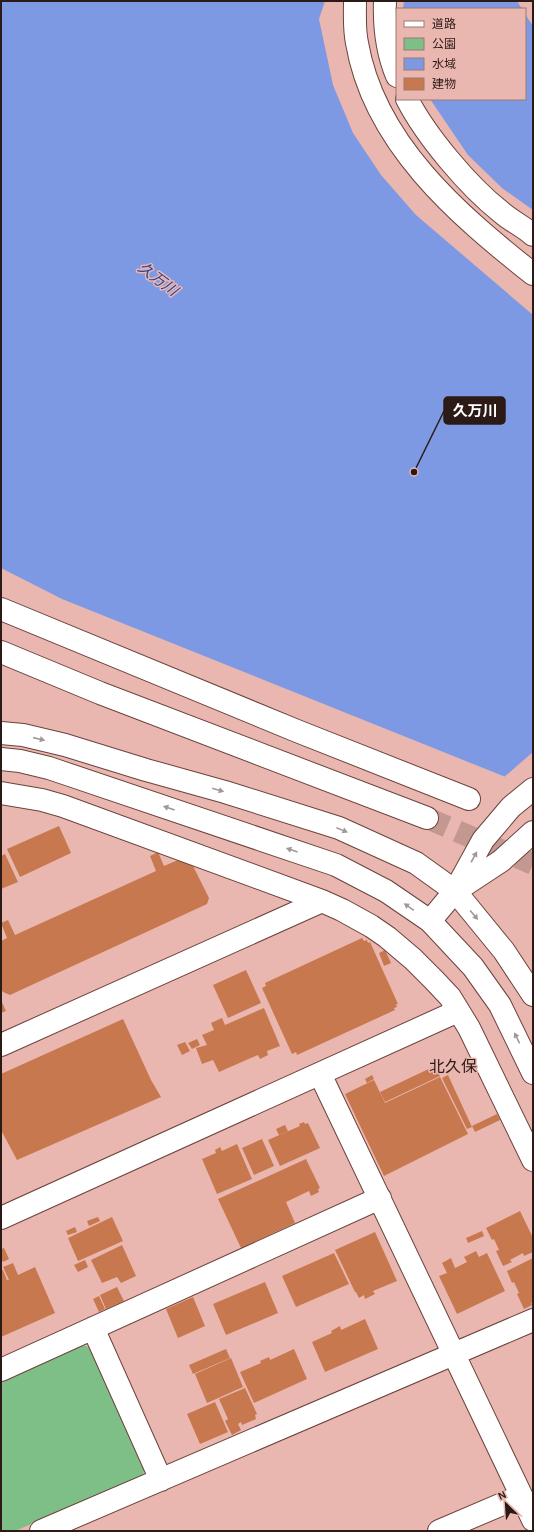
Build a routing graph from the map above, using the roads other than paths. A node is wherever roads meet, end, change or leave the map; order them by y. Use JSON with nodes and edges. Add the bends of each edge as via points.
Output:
{"nodes":[{"id":1,"x":355,"y":1,"type":"edge"},
{"id":2,"x":385,"y":1,"type":"edge"},
{"id":3,"x":396,"y":73,"type":"edge"},
{"id":4,"x":408,"y":100,"type":"edge"},
{"id":5,"x":533,"y":236,"type":"edge"},
{"id":6,"x":533,"y":274,"type":"edge"},
{"id":7,"x":1,"y":609,"type":"edge"},
{"id":8,"x":2,"y":655,"type":"edge"},
{"id":9,"x":1,"y":733,"type":"edge"},
{"id":10,"x":1,"y":759,"type":"edge"},
{"id":11,"x":533,"y":788,"type":"edge"},
{"id":12,"x":1,"y":793,"type":"edge"},
{"id":13,"x":470,"y":799,"type":"dead end"},
{"id":14,"x":427,"y":818,"type":"tunnel mouth"},
{"id":15,"x":533,"y":832,"type":"edge"},
{"id":16,"x":455,"y":891,"type":"junction"},
{"id":17,"x":322,"y":901,"type":"junction"},
{"id":18,"x":430,"y":922,"type":"junction"},
{"id":19,"x":533,"y":996,"type":"edge"},
{"id":20,"x":458,"y":1011,"type":"junction"},
{"id":21,"x":1,"y":1045,"type":"edge"},
{"id":22,"x":533,"y":1073,"type":"edge"},
{"id":23,"x":320,"y":1074,"type":"junction"},
{"id":24,"x":533,"y":1160,"type":"edge"},
{"id":25,"x":380,"y":1198,"type":"junction"},
{"id":26,"x":1,"y":1218,"type":"edge"},
{"id":27,"x":533,"y":1320,"type":"edge"},
{"id":28,"x":93,"y":1328,"type":"junction"},
{"id":29,"x":454,"y":1353,"type":"junction"},
{"id":30,"x":1,"y":1370,"type":"edge"},
{"id":31,"x":161,"y":1480,"type":"junction"},
{"id":32,"x":521,"y":1496,"type":"junction"},
{"id":33,"x":533,"y":1520,"type":"edge"},
{"id":34,"x":41,"y":1531,"type":"edge"},
{"id":35,"x":439,"y":1531,"type":"edge"}],
"edges":[{"from":1,"to":6,"type":"main road","via":[[354,22],[363,68],[376,103],[396,138],[444,197]]},
{"from":2,"to":3,"type":"main road","via":[[386,35]]},
{"from":4,"to":5,"type":"main road","via":[[428,133],[457,168],[500,212]]},
{"from":7,"to":13,"type":"main road"},
{"from":8,"to":14,"type":"main road"},
{"from":9,"to":16,"type":"main road","one_way":true,"via":[[24,735],[65,745],[339,828],[416,863]]},
{"from":18,"to":10,"type":"main road","one_way":true,"via":[[386,891],[336,865],[49,768]]},
{"from":16,"to":11,"type":"main road","one_way":true,"via":[[483,840]]},
{"from":12,"to":17,"type":"main road","via":[[63,806]]},
{"from":15,"to":16,"type":"main road","via":[[501,860]]},
{"from":16,"to":18,"type":"main road"},
{"from":16,"to":19,"type":"main road","one_way":true,"via":[[504,951]]},
{"from":17,"to":20,"type":"main road","via":[[371,926],[397,945],[450,997]]},
{"from":17,"to":21,"type":"main road"},
{"from":22,"to":18,"type":"main road","one_way":true,"via":[[500,1005],[474,966]]},
{"from":20,"to":23,"type":"main road"},
{"from":20,"to":24,"type":"main road","via":[[469,1028]]},
{"from":23,"to":25,"type":"main road"},
{"from":23,"to":26,"type":"main road"},
{"from":25,"to":28,"type":"main road"},
{"from":25,"to":29,"type":"main road"},
{"from":27,"to":29,"type":"main road"},
{"from":28,"to":30,"type":"main road"},
{"from":28,"to":31,"type":"main road"},
{"from":29,"to":31,"type":"main road"},
{"from":29,"to":32,"type":"main road"},
{"from":31,"to":34,"type":"main road"},
{"from":32,"to":33,"type":"main road"},
{"from":32,"to":35,"type":"main road"}]}
